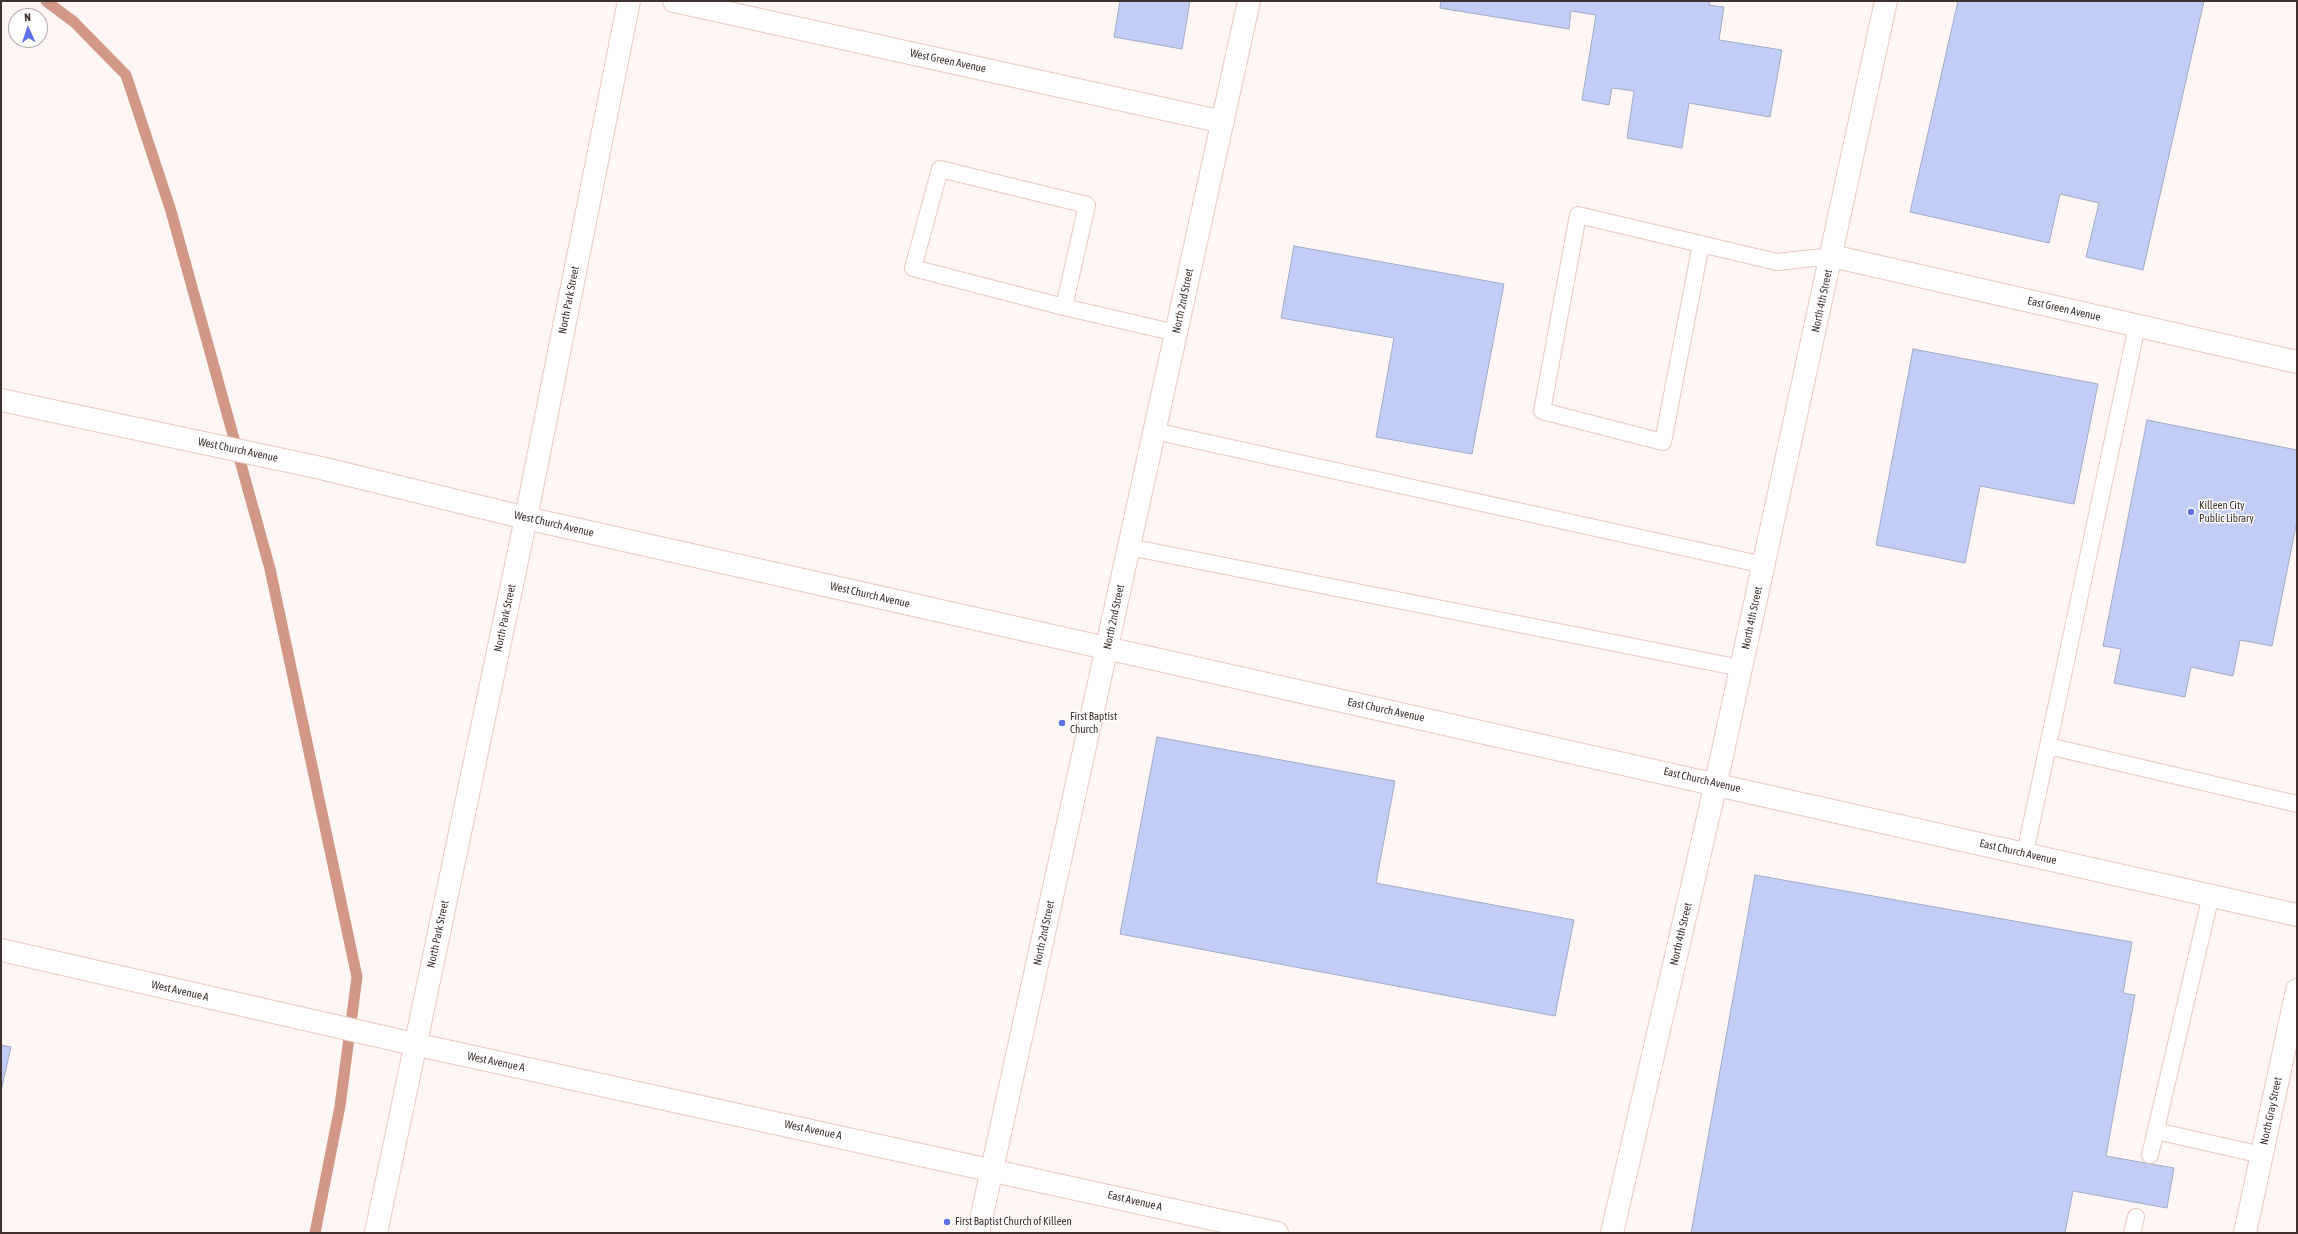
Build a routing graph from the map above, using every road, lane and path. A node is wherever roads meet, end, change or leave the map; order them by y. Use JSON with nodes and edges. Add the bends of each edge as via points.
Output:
{"nodes":[{"id":1,"x":629,"y":1,"type":"edge"},
{"id":2,"x":674,"y":1,"type":"edge"},
{"id":3,"x":1249,"y":1,"type":"edge"},
{"id":4,"x":1886,"y":1,"type":"edge"},
{"id":5,"x":1223,"y":122,"type":"junction"},
{"id":6,"x":1701,"y":244,"type":"junction"},
{"id":7,"x":1832,"y":256,"type":"junction"},
{"id":8,"x":1064,"y":307,"type":"junction"},
{"id":9,"x":2137,"y":326,"type":"junction"},
{"id":10,"x":1176,"y":333,"type":"junction"},
{"id":11,"x":2297,"y":362,"type":"edge"},
{"id":12,"x":1,"y":400,"type":"edge"},
{"id":13,"x":1154,"y":431,"type":"junction"},
{"id":14,"x":526,"y":518,"type":"junction"},
{"id":15,"x":1129,"y":547,"type":"junction"},
{"id":16,"x":1764,"y":565,"type":"junction"},
{"id":17,"x":1107,"y":648,"type":"junction"},
{"id":18,"x":1741,"y":668,"type":"junction"},
{"id":19,"x":2048,"y":746,"type":"junction"},
{"id":20,"x":1716,"y":783,"type":"junction"},
{"id":21,"x":2297,"y":804,"type":"edge"},
{"id":22,"x":2025,"y":853,"type":"junction"},
{"id":23,"x":2211,"y":896,"type":"junction"},
{"id":24,"x":2297,"y":915,"type":"edge"},
{"id":25,"x":1,"y":950,"type":"edge"},
{"id":26,"x":2297,"y":990,"type":"edge"},
{"id":27,"x":414,"y":1044,"type":"junction"},
{"id":28,"x":2156,"y":1131,"type":"junction"},
{"id":29,"x":2150,"y":1155,"type":"dead end"},
{"id":30,"x":2262,"y":1155,"type":"junction"},
{"id":31,"x":992,"y":1169,"type":"junction"},
{"id":32,"x":2136,"y":1217,"type":"dead end"},
{"id":33,"x":376,"y":1233,"type":"edge"},
{"id":34,"x":978,"y":1233,"type":"edge"},
{"id":35,"x":1277,"y":1233,"type":"edge"},
{"id":36,"x":1612,"y":1233,"type":"edge"},
{"id":37,"x":2132,"y":1233,"type":"edge"},
{"id":38,"x":2245,"y":1233,"type":"edge"}],
"edges":[{"from":1,"to":14,"type":"street","name":"North Park Street"},
{"from":2,"to":5,"type":"street","name":"West Green Avenue"},
{"from":3,"to":5,"type":"street","name":"North 2nd Street"},
{"from":4,"to":7,"type":"street","name":"North 4th Street"},
{"from":5,"to":10,"type":"street","name":"North 2nd Street"},
{"from":6,"to":6,"type":"lane","via":[[1578,215],[1542,410],[1663,442]]},
{"from":6,"to":7,"type":"lane","via":[[1777,262]]},
{"from":7,"to":9,"type":"street","name":"East Green Avenue"},
{"from":7,"to":16,"type":"street","name":"North 4th Street"},
{"from":8,"to":8,"type":"lane","via":[[914,268],[940,169],[1087,205]]},
{"from":8,"to":10,"type":"lane"},
{"from":9,"to":11,"type":"street","name":"East Green Avenue"},
{"from":9,"to":19,"type":"lane"},
{"from":10,"to":13,"type":"street","name":"North 2nd Street"},
{"from":12,"to":14,"type":"street","name":"West Church Avenue","via":[[322,468]]},
{"from":13,"to":15,"type":"street","name":"North 2nd Street"},
{"from":13,"to":16,"type":"lane"},
{"from":14,"to":17,"type":"street","name":"West Church Avenue"},
{"from":14,"to":27,"type":"street","name":"North Park Street"},
{"from":15,"to":17,"type":"street","name":"North 2nd Street"},
{"from":15,"to":18,"type":"lane"},
{"from":16,"to":18,"type":"street","name":"North 4th Street"},
{"from":17,"to":20,"type":"street","name":"East Church Avenue"},
{"from":17,"to":31,"type":"street","name":"North 2nd Street"},
{"from":18,"to":20,"type":"street","name":"North 4th Street"},
{"from":19,"to":21,"type":"lane"},
{"from":19,"to":22,"type":"lane"},
{"from":20,"to":22,"type":"street","name":"East Church Avenue"},
{"from":20,"to":36,"type":"street","name":"North 4th Street"},
{"from":22,"to":23,"type":"street","name":"East Church Avenue"},
{"from":23,"to":24,"type":"street","name":"East Church Avenue"},
{"from":23,"to":28,"type":"lane"},
{"from":25,"to":27,"type":"street","name":"West Avenue A"},
{"from":26,"to":30,"type":"street","name":"North Gray Street"},
{"from":27,"to":31,"type":"street","name":"West Avenue A"},
{"from":27,"to":33,"type":"street","name":"North Park Street"},
{"from":28,"to":29,"type":"lane"},
{"from":28,"to":30,"type":"lane"},
{"from":30,"to":38,"type":"street","name":"North Gray Street"},
{"from":31,"to":34,"type":"street","name":"North 2nd Street"},
{"from":31,"to":35,"type":"street","name":"East Avenue A"},
{"from":32,"to":37,"type":"lane"}]}
